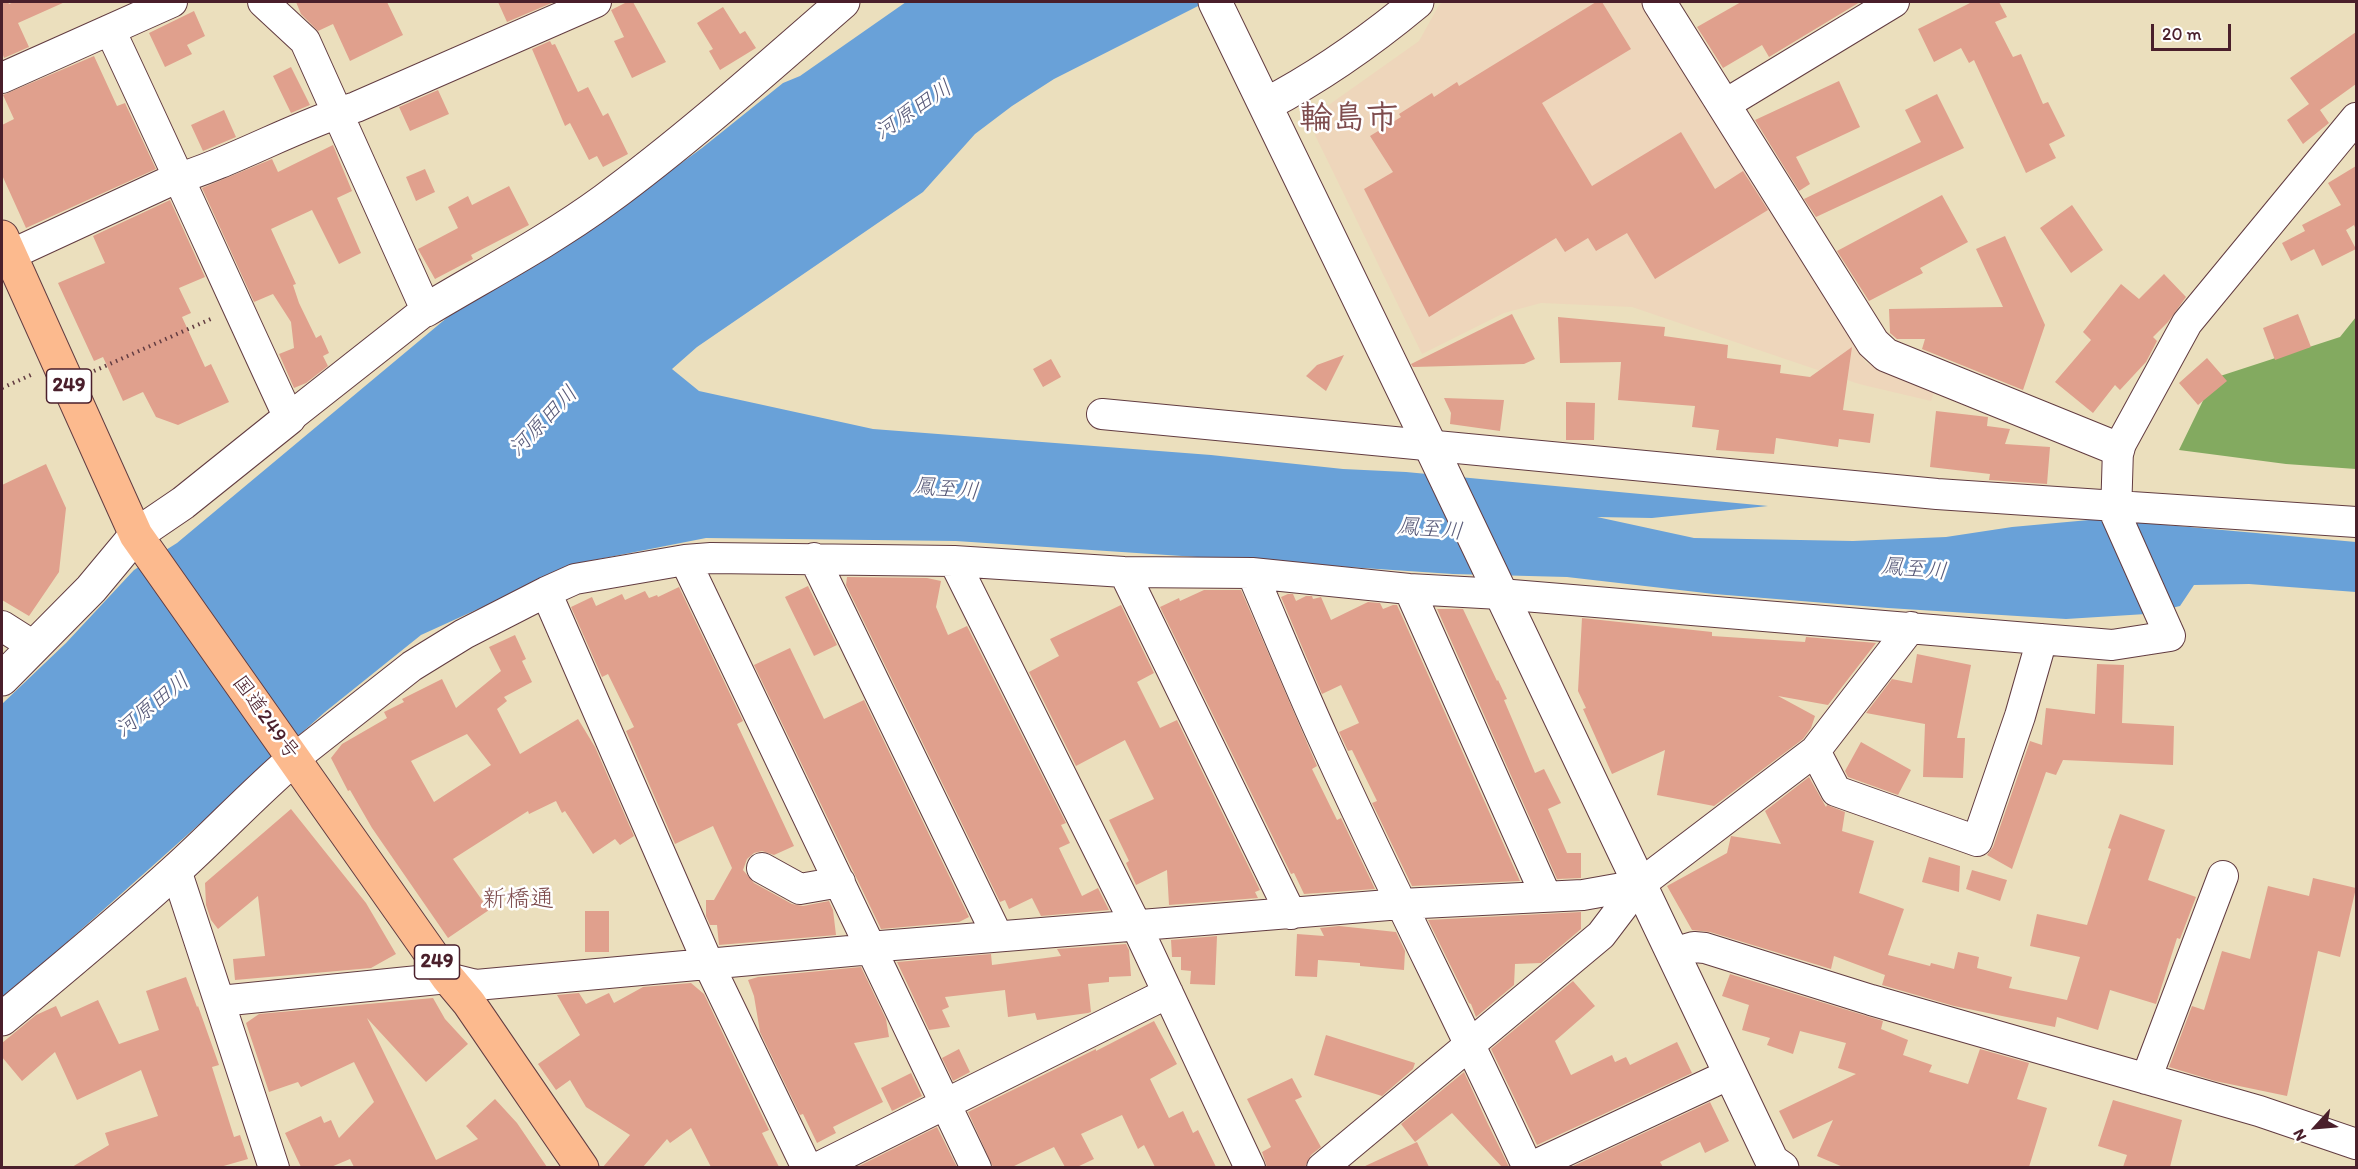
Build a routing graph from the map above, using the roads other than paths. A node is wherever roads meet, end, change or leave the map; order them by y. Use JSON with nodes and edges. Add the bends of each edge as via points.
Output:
{"nodes":[{"id":1,"x":172,"y":2,"type":"edge"},
{"id":2,"x":263,"y":2,"type":"edge"},
{"id":3,"x":596,"y":2,"type":"edge"},
{"id":4,"x":843,"y":2,"type":"edge"},
{"id":5,"x":1215,"y":2,"type":"edge"},
{"id":6,"x":1416,"y":2,"type":"edge"},
{"id":7,"x":1659,"y":2,"type":"edge"},
{"id":8,"x":1894,"y":2,"type":"edge"},
{"id":9,"x":110,"y":30,"type":"junction"},
{"id":10,"x":2,"y":78,"type":"edge"},
{"id":11,"x":1258,"y":91,"type":"junction"},
{"id":12,"x":1724,"y":105,"type":"junction"},
{"id":13,"x":338,"y":113,"type":"junction"},
{"id":14,"x":2356,"y":118,"type":"edge"},
{"id":15,"x":180,"y":178,"type":"junction"},
{"id":16,"x":6,"y":246,"type":"edge"},
{"id":17,"x":426,"y":310,"type":"junction"},
{"id":18,"x":1102,"y":414,"type":"dead end"},
{"id":19,"x":289,"y":418,"type":"junction"},
{"id":20,"x":1430,"y":445,"type":"junction"},
{"id":21,"x":2118,"y":449,"type":"junction"},
{"id":22,"x":2116,"y":510,"type":"junction"},
{"id":23,"x":2356,"y":522,"type":"edge"},
{"id":24,"x":143,"y":545,"type":"junction"},
{"id":25,"x":814,"y":558,"type":"junction"},
{"id":26,"x":685,"y":560,"type":"junction"},
{"id":27,"x":954,"y":561,"type":"junction"},
{"id":28,"x":1124,"y":572,"type":"junction"},
{"id":29,"x":1252,"y":573,"type":"junction"},
{"id":30,"x":1409,"y":589,"type":"junction"},
{"id":31,"x":546,"y":592,"type":"junction"},
{"id":32,"x":1500,"y":594,"type":"junction"},
{"id":33,"x":2,"y":626,"type":"edge"},
{"id":34,"x":1911,"y":627,"type":"junction"},
{"id":35,"x":2042,"y":639,"type":"junction"},
{"id":36,"x":35,"y":647,"type":"junction"},
{"id":37,"x":2,"y":679,"type":"edge"},
{"id":38,"x":1815,"y":752,"type":"junction"},
{"id":39,"x":293,"y":757,"type":"junction"},
{"id":40,"x":762,"y":868,"type":"dead end"},
{"id":41,"x":176,"y":870,"type":"junction"},
{"id":42,"x":2223,"y":876,"type":"dead end"},
{"id":43,"x":840,"y":882,"type":"junction"},
{"id":44,"x":1639,"y":885,"type":"junction"},
{"id":45,"x":1546,"y":896,"type":"junction"},
{"id":46,"x":1401,"y":904,"type":"junction"},
{"id":47,"x":1291,"y":914,"type":"junction"},
{"id":48,"x":1136,"y":925,"type":"junction"},
{"id":49,"x":997,"y":936,"type":"junction"},
{"id":50,"x":873,"y":949,"type":"junction"},
{"id":51,"x":1673,"y":953,"type":"junction"},
{"id":52,"x":708,"y":963,"type":"junction"},
{"id":53,"x":448,"y":978,"type":"junction"},
{"id":54,"x":1167,"y":993,"type":"junction"},
{"id":55,"x":220,"y":1001,"type":"junction"},
{"id":56,"x":2,"y":1019,"type":"edge"},
{"id":57,"x":1471,"y":1044,"type":"junction"},
{"id":58,"x":1730,"y":1074,"type":"junction"},
{"id":59,"x":2146,"y":1079,"type":"junction"},
{"id":60,"x":946,"y":1103,"type":"junction"},
{"id":61,"x":2356,"y":1144,"type":"edge"},
{"id":62,"x":274,"y":1167,"type":"edge"},
{"id":63,"x":582,"y":1167,"type":"edge"},
{"id":64,"x":807,"y":1167,"type":"edge"},
{"id":65,"x":817,"y":1167,"type":"edge"},
{"id":66,"x":976,"y":1167,"type":"edge"},
{"id":67,"x":1250,"y":1167,"type":"edge"},
{"id":68,"x":1322,"y":1167,"type":"edge"},
{"id":69,"x":1528,"y":1167,"type":"edge"},
{"id":70,"x":1782,"y":1167,"type":"edge"}],
"edges":[{"from":1,"to":9,"type":"street"},
{"from":2,"to":13,"type":"street","via":[[305,41]]},
{"from":3,"to":13,"type":"street"},
{"from":4,"to":17,"type":"street","via":[[605,200]]},
{"from":5,"to":11,"type":"street"},
{"from":6,"to":11,"type":"street","via":[[1315,76]]},
{"from":7,"to":12,"type":"street"},
{"from":8,"to":12,"type":"street"},
{"from":9,"to":10,"type":"street"},
{"from":9,"to":15,"type":"street"},
{"from":11,"to":20,"type":"street"},
{"from":12,"to":21,"type":"street","via":[[1873,343],[1886,355]]},
{"from":13,"to":15,"type":"street"},
{"from":13,"to":17,"type":"street"},
{"from":14,"to":21,"type":"street","via":[[2187,323]]},
{"from":15,"to":16,"type":"street"},
{"from":15,"to":19,"type":"street"},
{"from":16,"to":24,"type":"highway","name":"国道249号","number":"249"},
{"from":17,"to":19,"type":"street"},
{"from":18,"to":20,"type":"street"},
{"from":19,"to":24,"type":"street","via":[[183,503]]},
{"from":20,"to":22,"type":"street"},
{"from":20,"to":32,"type":"street"},
{"from":21,"to":22,"type":"street"},
{"from":22,"to":23,"type":"street"},
{"from":22,"to":35,"type":"street","via":[[2170,636],[2112,645]]},
{"from":24,"to":36,"type":"street","via":[[91,589]]},
{"from":24,"to":39,"type":"highway","name":"国道249号","number":"249"},
{"from":25,"to":26,"type":"street"},
{"from":25,"to":27,"type":"street"},
{"from":25,"to":49,"type":"street"},
{"from":26,"to":31,"type":"street","via":[[575,579]]},
{"from":26,"to":43,"type":"street"},
{"from":27,"to":28,"type":"street"},
{"from":27,"to":48,"type":"street"},
{"from":28,"to":29,"type":"street"},
{"from":28,"to":47,"type":"street"},
{"from":29,"to":30,"type":"street"},
{"from":29,"to":46,"type":"street"},
{"from":30,"to":32,"type":"street"},
{"from":30,"to":45,"type":"street"},
{"from":31,"to":39,"type":"street","via":[[412,666]]},
{"from":31,"to":52,"type":"street"},
{"from":32,"to":34,"type":"street"},
{"from":32,"to":44,"type":"street"},
{"from":33,"to":36,"type":"street"},
{"from":34,"to":35,"type":"street"},
{"from":34,"to":38,"type":"street"},
{"from":35,"to":38,"type":"street","via":[[1977,841],[1836,791]]},
{"from":36,"to":37,"type":"street"},
{"from":38,"to":44,"type":"street"},
{"from":39,"to":41,"type":"street"},
{"from":39,"to":53,"type":"highway","name":"国道249号","number":"249"},
{"from":40,"to":43,"type":"street","via":[[800,889]]},
{"from":41,"to":55,"type":"street"},
{"from":41,"to":56,"type":"street"},
{"from":42,"to":59,"type":"street"},
{"from":43,"to":50,"type":"street"},
{"from":44,"to":45,"type":"street","via":[[1583,895]]},
{"from":44,"to":51,"type":"street"},
{"from":44,"to":57,"type":"street","via":[[1601,935]]},
{"from":45,"to":46,"type":"street"},
{"from":46,"to":47,"type":"street"},
{"from":46,"to":57,"type":"street"},
{"from":47,"to":48,"type":"street"},
{"from":48,"to":49,"type":"street"},
{"from":48,"to":54,"type":"street"},
{"from":49,"to":50,"type":"street"},
{"from":50,"to":52,"type":"street"},
{"from":50,"to":60,"type":"street"},
{"from":51,"to":58,"type":"street"},
{"from":51,"to":59,"type":"street","via":[[1705,948]]},
{"from":52,"to":53,"type":"street","via":[[476,985]]},
{"from":52,"to":64,"type":"street"},
{"from":53,"to":55,"type":"street"},
{"from":53,"to":63,"type":"highway","name":"国道249号","number":"249"},
{"from":54,"to":60,"type":"street"},
{"from":54,"to":67,"type":"street"},
{"from":55,"to":62,"type":"street"},
{"from":57,"to":68,"type":"street"},
{"from":57,"to":69,"type":"street"},
{"from":58,"to":69,"type":"street"},
{"from":58,"to":70,"type":"street","via":[[1772,1161]]},
{"from":59,"to":61,"type":"street"},
{"from":60,"to":65,"type":"street"},
{"from":60,"to":66,"type":"street"}]}
